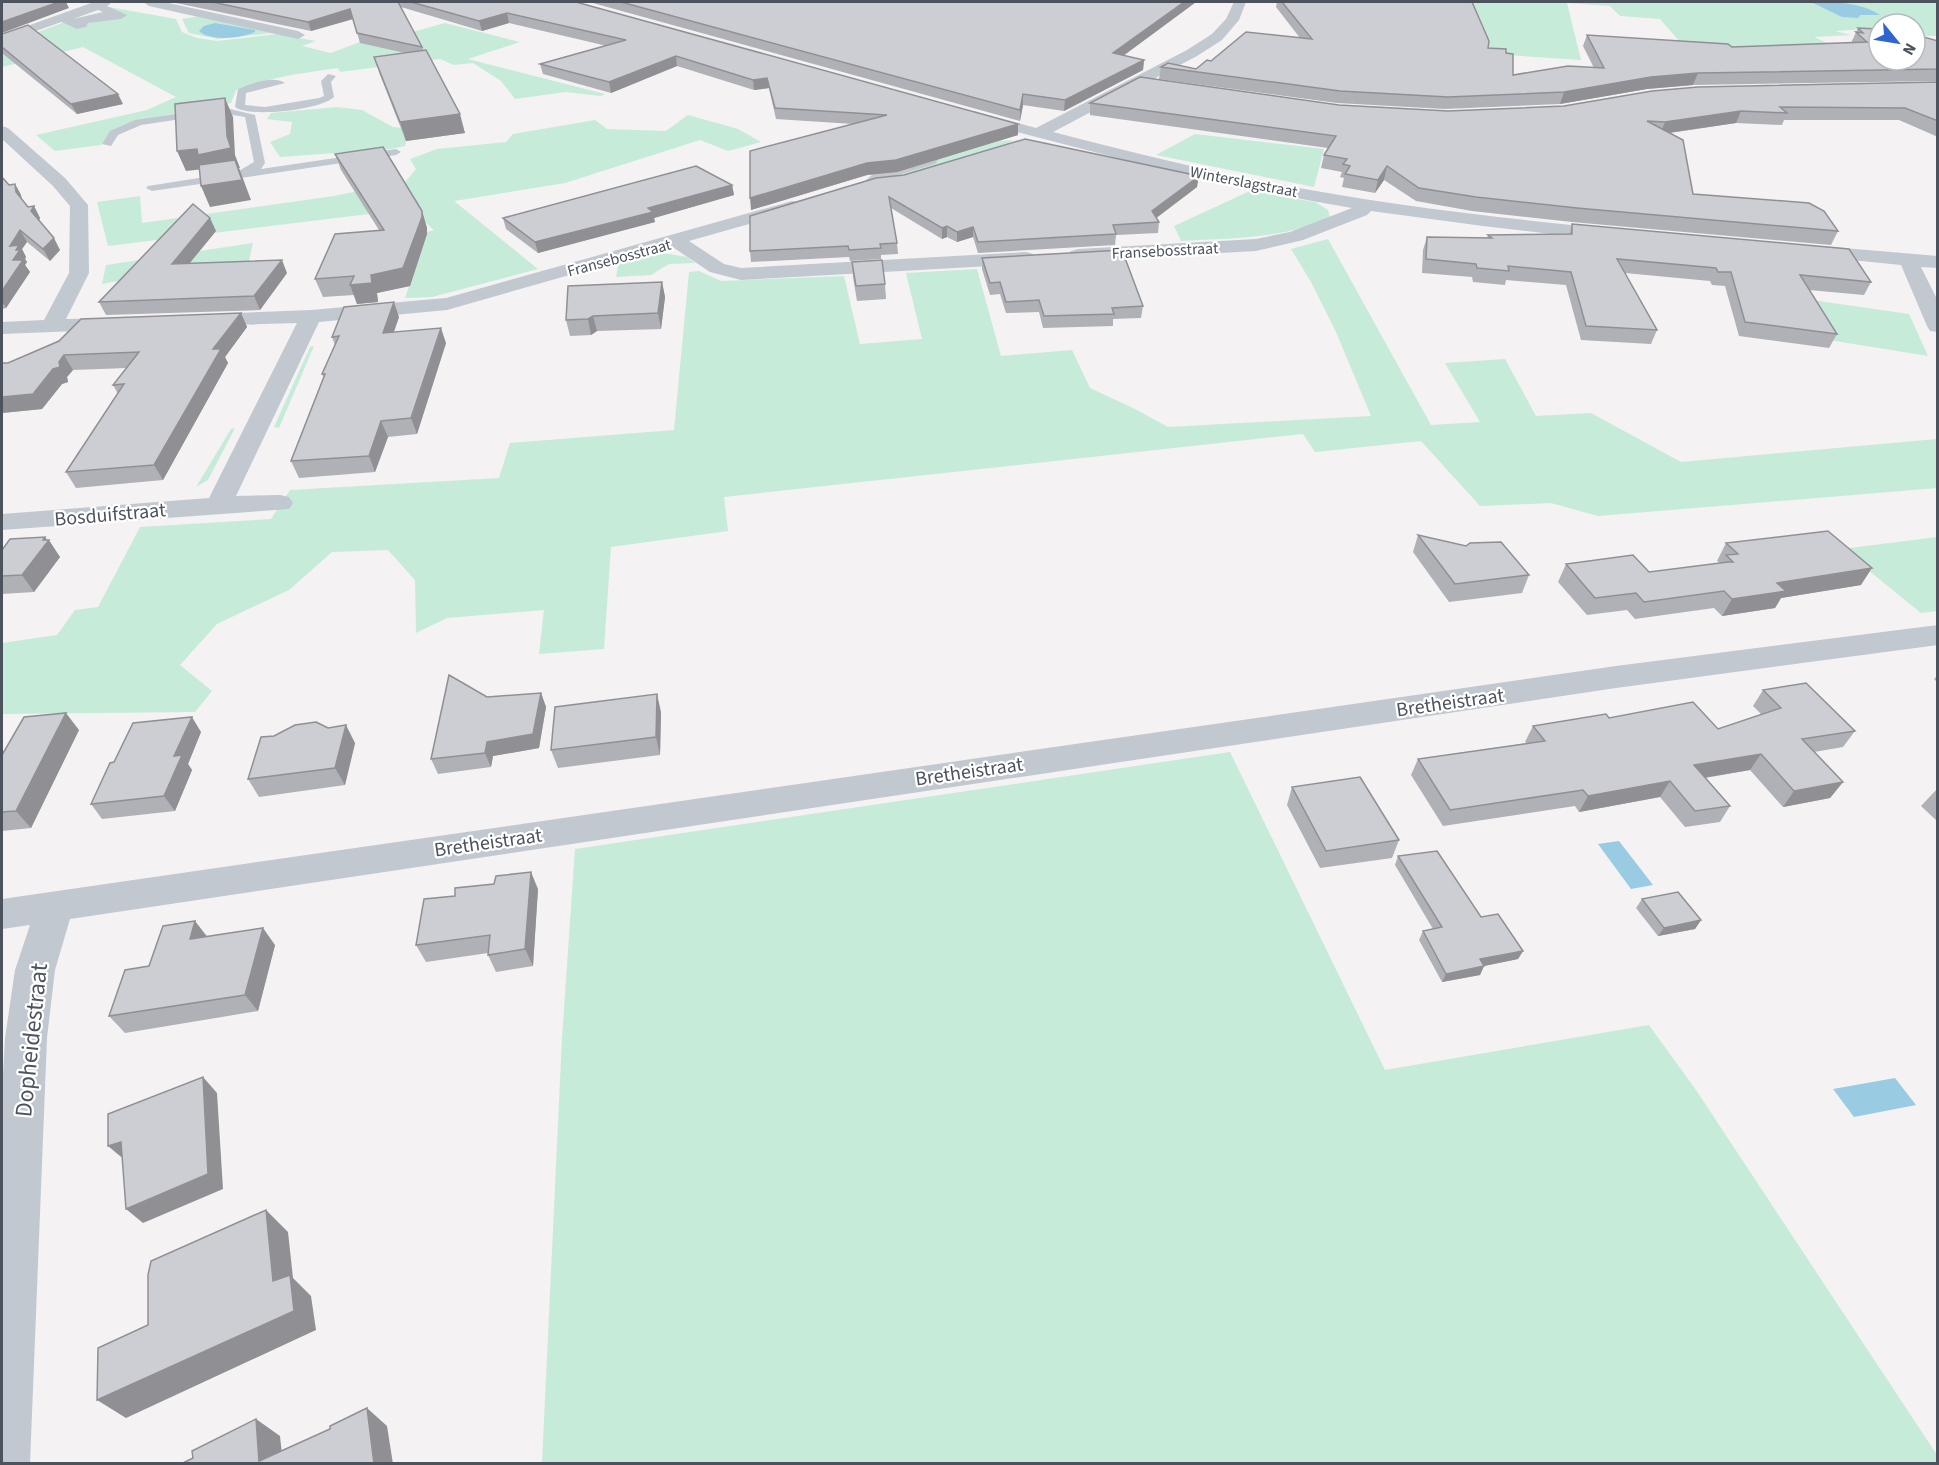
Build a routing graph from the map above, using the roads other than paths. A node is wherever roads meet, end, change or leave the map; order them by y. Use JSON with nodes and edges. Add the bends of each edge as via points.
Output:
{"nodes":[{"id":1,"x":149,"y":2,"type":"edge"},
{"id":2,"x":1240,"y":2,"type":"edge"},
{"id":3,"x":104,"y":5,"type":"edge"},
{"id":4,"x":298,"y":35,"type":"edge"},
{"id":5,"x":2,"y":39,"type":"edge"},
{"id":6,"x":331,"y":76,"type":"dead end"},
{"id":7,"x":1136,"y":82,"type":"junction"},
{"id":8,"x":280,"y":83,"type":"dead end"},
{"id":9,"x":1158,"y":85,"type":"edge"},
{"id":10,"x":961,"y":112,"type":"edge"},
{"id":11,"x":2,"y":131,"type":"edge"},
{"id":12,"x":1036,"y":132,"type":"junction"},
{"id":13,"x":993,"y":140,"type":"edge"},
{"id":14,"x":107,"y":144,"type":"dead end"},
{"id":15,"x":1010,"y":145,"type":"edge"},
{"id":16,"x":396,"y":152,"type":"dead end"},
{"id":17,"x":946,"y":159,"type":"edge"},
{"id":18,"x":236,"y":175,"type":"junction"},
{"id":19,"x":152,"y":188,"type":"dead end"},
{"id":20,"x":853,"y":188,"type":"edge"},
{"id":21,"x":810,"y":201,"type":"edge"},
{"id":22,"x":1367,"y":204,"type":"junction"},
{"id":23,"x":1626,"y":237,"type":"edge"},
{"id":24,"x":676,"y":241,"type":"junction"},
{"id":25,"x":1793,"y":250,"type":"edge"},
{"id":26,"x":1908,"y":259,"type":"junction"},
{"id":27,"x":1938,"y":262,"type":"edge"},
{"id":28,"x":311,"y":315,"type":"junction"},
{"id":29,"x":182,"y":321,"type":"edge"},
{"id":30,"x":135,"y":323,"type":"edge"},
{"id":31,"x":52,"y":326,"type":"junction"},
{"id":32,"x":1938,"y":326,"type":"edge"},
{"id":33,"x":2,"y":328,"type":"edge"},
{"id":34,"x":280,"y":503,"type":"dead end"},
{"id":35,"x":219,"y":505,"type":"junction"},
{"id":36,"x":2,"y":522,"type":"edge"},
{"id":37,"x":1938,"y":635,"type":"edge"},
{"id":38,"x":55,"y":907,"type":"junction"},
{"id":39,"x":2,"y":914,"type":"edge"},
{"id":40,"x":3,"y":1464,"type":"edge"}],
"edges":[{"from":1,"to":4,"type":"street"},
{"from":2,"to":7,"type":"street","via":[[1232,20],[1217,37]]},
{"from":3,"to":5,"type":"street"},
{"from":6,"to":8,"type":"lane","via":[[326,81],[329,96],[322,101],[265,110],[240,106],[241,92],[257,85]]},
{"from":7,"to":9,"type":"street"},
{"from":7,"to":12,"type":"street"},
{"from":10,"to":12,"type":"street","name":"Winterslagstraat"},
{"from":11,"to":31,"type":"street","via":[[79,205],[79,273]]},
{"from":12,"to":13,"type":"street"},
{"from":12,"to":15,"type":"street"},
{"from":12,"to":22,"type":"street","name":"Winterslagstraat","via":[[1189,170]]},
{"from":14,"to":18,"type":"lane","via":[[114,133],[139,122],[222,110],[250,115],[260,163]]},
{"from":16,"to":18,"type":"lane"},
{"from":17,"to":20,"type":"street","via":[[898,179]]},
{"from":18,"to":19,"type":"lane"},
{"from":21,"to":24,"type":"street"},
{"from":22,"to":23,"type":"street","name":"Winterslagstraat"},
{"from":22,"to":24,"type":"street","name":"Fransebosstraat","via":[[1302,236],[1256,245],[741,274],[717,268]]},
{"from":24,"to":28,"type":"street","name":"Fransebosstraat","via":[[447,304]]},
{"from":25,"to":26,"type":"street"},
{"from":26,"to":27,"type":"street"},
{"from":26,"to":32,"type":"street"},
{"from":28,"to":29,"type":"street","name":"Fransebosstraat"},
{"from":28,"to":35,"type":"street"},
{"from":30,"to":31,"type":"street"},
{"from":31,"to":33,"type":"street"},
{"from":34,"to":35,"type":"street","name":"Bosduifstraat"},
{"from":35,"to":36,"type":"street","name":"Bosduifstraat"},
{"from":37,"to":38,"type":"street","name":"Bretheistraat","via":[[1616,677]]},
{"from":38,"to":39,"type":"street","name":"Bretheistraat"},
{"from":38,"to":40,"type":"street","name":"Dopheidestraat","via":[[36,970],[26,1038]]}]}
